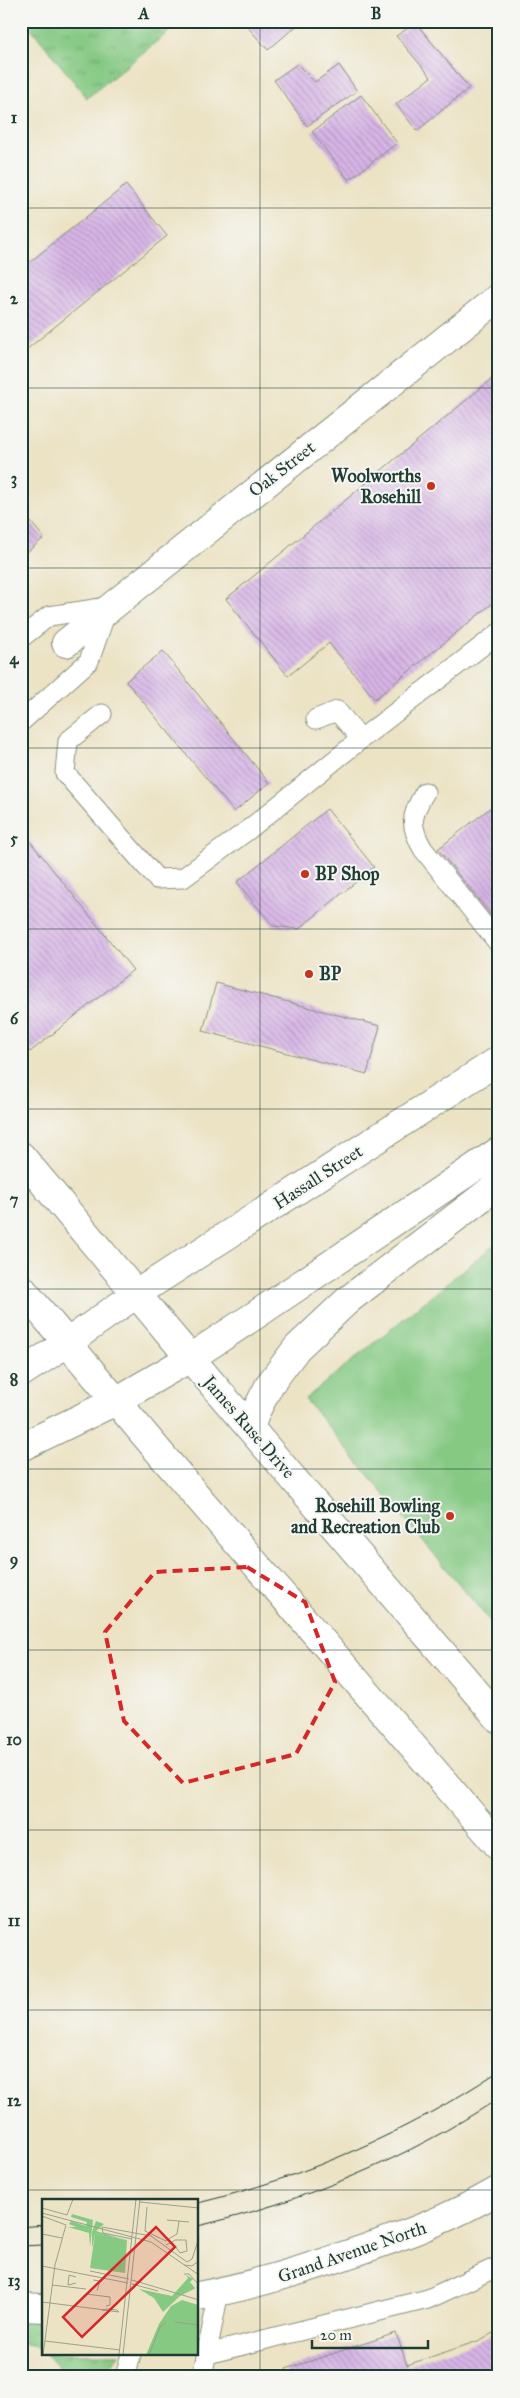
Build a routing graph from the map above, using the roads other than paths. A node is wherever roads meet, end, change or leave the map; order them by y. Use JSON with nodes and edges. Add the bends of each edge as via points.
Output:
{"nodes":[{"id":1,"x":499,"y":297,"type":"edge"},
{"id":2,"x":108,"y":607,"type":"junction"},
{"id":3,"x":499,"y":633,"type":"edge"},
{"id":4,"x":21,"y":638,"type":"edge"},
{"id":5,"x":66,"y":643,"type":"dead end"},
{"id":6,"x":102,"y":714,"type":"dead end"},
{"id":7,"x":316,"y":719,"type":"dead end"},
{"id":8,"x":21,"y":722,"type":"edge"},
{"id":9,"x":361,"y":739,"type":"junction"},
{"id":10,"x":425,"y":792,"type":"dead end"},
{"id":11,"x":499,"y":944,"type":"edge"},
{"id":12,"x":499,"y":1060,"type":"edge"},
{"id":13,"x":499,"y":1151,"type":"edge"},
{"id":14,"x":21,"y":1156,"type":"edge"},
{"id":15,"x":499,"y":1184,"type":"edge"},
{"id":16,"x":21,"y":1288,"type":"edge"},
{"id":17,"x":136,"y":1294,"type":"junction"},
{"id":18,"x":67,"y":1343,"type":"junction"},
{"id":19,"x":190,"y":1358,"type":"junction"},
{"id":20,"x":21,"y":1373,"type":"edge"},
{"id":21,"x":116,"y":1401,"type":"junction"},
{"id":22,"x":250,"y":1428,"type":"junction"},
{"id":23,"x":21,"y":1447,"type":"edge"},
{"id":24,"x":499,"y":1718,"type":"edge"},
{"id":25,"x":499,"y":1846,"type":"edge"},
{"id":26,"x":499,"y":2190,"type":"edge"},
{"id":27,"x":499,"y":2266,"type":"edge"},
{"id":28,"x":208,"y":2294,"type":"edge"},
{"id":29,"x":21,"y":2308,"type":"edge"},
{"id":30,"x":42,"y":2308,"type":"edge"},
{"id":31,"x":207,"y":2354,"type":"junction"},
{"id":32,"x":130,"y":2356,"type":"edge"},
{"id":33,"x":125,"y":2377,"type":"edge"},
{"id":34,"x":202,"y":2377,"type":"edge"}],
"edges":[{"from":1,"to":2,"type":"main road","name":"Oak Street"},
{"from":2,"to":4,"type":"lane","via":[[49,616]]},
{"from":2,"to":5,"type":"main road","name":"Oak Street"},
{"from":2,"to":8,"type":"lane","via":[[89,661]]},
{"from":3,"to":9,"type":"lane"},
{"from":6,"to":9,"type":"lane","via":[[68,741],[65,773],[157,879],[182,878],[248,830]]},
{"from":7,"to":9,"type":"lane","via":[[337,711]]},
{"from":10,"to":11,"type":"lane","via":[[415,808],[413,824],[416,837]]},
{"from":12,"to":17,"type":"main road","name":"Hassall Street"},
{"from":13,"to":19,"type":"main road"},
{"from":14,"to":17,"type":"main road","name":"James Ruse Drive"},
{"from":15,"to":22,"type":"main road","via":[[348,1300],[297,1348],[270,1384]]},
{"from":16,"to":18,"type":"main road"},
{"from":17,"to":18,"type":"main road","name":"Hassall Street"},
{"from":17,"to":19,"type":"main road","name":"James Ruse Drive"},
{"from":18,"to":20,"type":"main road","name":"Hassall Street"},
{"from":18,"to":21,"type":"main road"},
{"from":19,"to":21,"type":"main road"},
{"from":19,"to":22,"type":"main road","name":"James Ruse Drive"},
{"from":21,"to":23,"type":"main road"},
{"from":21,"to":25,"type":"main road"},
{"from":22,"to":24,"type":"main road","name":"James Ruse Drive"},
{"from":26,"to":28,"type":"main road","name":"Grand Avenue North","via":[[418,2231],[310,2267]]},
{"from":27,"to":31,"type":"lane","via":[[428,2299]]},
{"from":28,"to":31,"type":"lane"},
{"from":29,"to":30,"type":"main road"},
{"from":31,"to":34,"type":"lane"},
{"from":32,"to":33,"type":"lane"}]}
